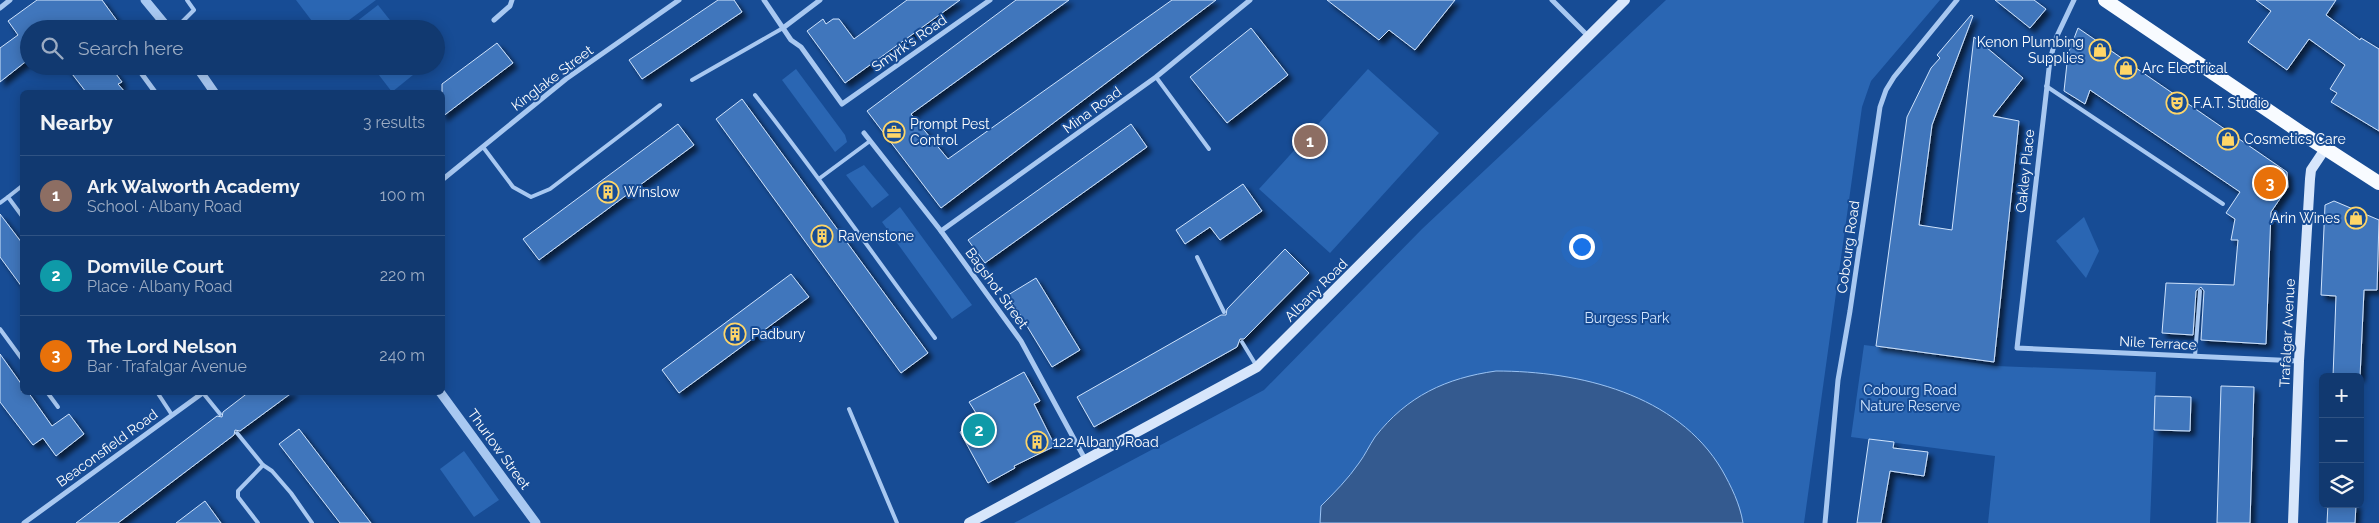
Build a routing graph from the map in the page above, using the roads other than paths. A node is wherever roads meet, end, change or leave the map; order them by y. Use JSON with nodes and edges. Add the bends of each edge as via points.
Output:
{"nodes":[{"id":1,"x":10,"y":0,"type":"edge"},
{"id":2,"x":145,"y":0,"type":"edge"},
{"id":3,"x":187,"y":0,"type":"edge"},
{"id":4,"x":512,"y":0,"type":"edge"},
{"id":5,"x":679,"y":0,"type":"edge"},
{"id":6,"x":764,"y":0,"type":"edge"},
{"id":7,"x":820,"y":0,"type":"edge"},
{"id":8,"x":990,"y":0,"type":"edge"},
{"id":9,"x":1250,"y":0,"type":"edge"},
{"id":10,"x":1552,"y":0,"type":"edge"},
{"id":11,"x":1625,"y":0,"type":"edge"},
{"id":12,"x":1957,"y":0,"type":"edge"},
{"id":13,"x":2074,"y":0,"type":"edge"},
{"id":14,"x":2106,"y":0,"type":"edge"},
{"id":15,"x":0,"y":8,"type":"edge"},
{"id":16,"x":162,"y":20,"type":"edge"},
{"id":17,"x":184,"y":20,"type":"edge"},
{"id":18,"x":494,"y":20,"type":"dead end"},
{"id":19,"x":783,"y":28,"type":"junction"},
{"id":20,"x":1589,"y":37,"type":"junction"},
{"id":21,"x":143,"y":75,"type":"edge"},
{"id":22,"x":202,"y":75,"type":"edge"},
{"id":23,"x":1156,"y":77,"type":"junction"},
{"id":24,"x":692,"y":80,"type":"dead end"},
{"id":25,"x":2046,"y":86,"type":"junction"},
{"id":26,"x":154,"y":90,"type":"edge"},
{"id":27,"x":213,"y":90,"type":"edge"},
{"id":28,"x":755,"y":95,"type":"dead end"},
{"id":29,"x":660,"y":105,"type":"dead end"},
{"id":30,"x":864,"y":133,"type":"dead end"},
{"id":31,"x":870,"y":141,"type":"junction"},
{"id":32,"x":483,"y":147,"type":"junction"},
{"id":33,"x":1209,"y":149,"type":"dead end"},
{"id":34,"x":2325,"y":149,"type":"junction"},
{"id":35,"x":445,"y":178,"type":"edge"},
{"id":36,"x":820,"y":178,"type":"junction"},
{"id":37,"x":2379,"y":183,"type":"edge"},
{"id":38,"x":20,"y":188,"type":"edge"},
{"id":39,"x":8,"y":197,"type":"junction"},
{"id":40,"x":0,"y":203,"type":"edge"},
{"id":41,"x":2222,"y":204,"type":"dead end"},
{"id":42,"x":20,"y":213,"type":"edge"},
{"id":43,"x":941,"y":231,"type":"junction"},
{"id":44,"x":1197,"y":257,"type":"dead end"},
{"id":45,"x":2200,"y":291,"type":"dead end"},
{"id":46,"x":1224,"y":312,"type":"dead end"},
{"id":47,"x":0,"y":329,"type":"edge"},
{"id":48,"x":935,"y":338,"type":"dead end"},
{"id":49,"x":1242,"y":342,"type":"dead end"},
{"id":50,"x":2017,"y":348,"type":"joint"},
{"id":51,"x":20,"y":356,"type":"edge"},
{"id":52,"x":2195,"y":356,"type":"junction"},
{"id":53,"x":2299,"y":361,"type":"junction"},
{"id":54,"x":1257,"y":367,"type":"junction"},
{"id":55,"x":49,"y":395,"type":"edge"},
{"id":56,"x":159,"y":395,"type":"edge"},
{"id":57,"x":201,"y":395,"type":"edge"},
{"id":58,"x":206,"y":395,"type":"edge"},
{"id":59,"x":442,"y":395,"type":"edge"},
{"id":60,"x":58,"y":407,"type":"dead end"},
{"id":61,"x":850,"y":409,"type":"dead end"},
{"id":62,"x":220,"y":414,"type":"dead end"},
{"id":63,"x":172,"y":415,"type":"junction"},
{"id":64,"x":237,"y":432,"type":"dead end"},
{"id":65,"x":1086,"y":461,"type":"junction"},
{"id":66,"x":263,"y":465,"type":"junction"},
{"id":67,"x":24,"y":523,"type":"edge"},
{"id":68,"x":258,"y":523,"type":"edge"},
{"id":69,"x":312,"y":523,"type":"edge"},
{"id":70,"x":536,"y":523,"type":"edge"},
{"id":71,"x":897,"y":523,"type":"edge"},
{"id":72,"x":970,"y":523,"type":"edge"},
{"id":73,"x":1824,"y":523,"type":"edge"},
{"id":74,"x":2293,"y":523,"type":"edge"}],
"edges":[{"from":1,"to":15,"type":"street"},
{"from":2,"to":16,"type":"street"},
{"from":3,"to":17,"type":"lane","via":[[194,10]]},
{"from":4,"to":18,"type":"street","via":[[510,6]]},
{"from":5,"to":32,"type":"street","name":"Kinglake Street","via":[[566,79]]},
{"from":6,"to":19,"type":"street"},
{"from":7,"to":19,"type":"street"},
{"from":8,"to":19,"type":"street","name":"Smyrk's Road","via":[[842,104],[801,47]]},
{"from":9,"to":23,"type":"street","name":"Mina Road"},
{"from":10,"to":20,"type":"street"},
{"from":11,"to":20,"type":"main road","name":"Albany Road"},
{"from":12,"to":73,"type":"street","name":"Cobourg Road","via":[[1894,77],[1880,107],[1838,380]]},
{"from":13,"to":25,"type":"street","name":"Oakley Place","via":[[2056,38]]},
{"from":14,"to":34,"type":"highway"},
{"from":19,"to":24,"type":"lane"},
{"from":20,"to":54,"type":"main road","name":"Albany Road"},
{"from":21,"to":26,"type":"street"},
{"from":22,"to":27,"type":"street"},
{"from":23,"to":33,"type":"lane"},
{"from":23,"to":43,"type":"street","name":"Mina Road"},
{"from":25,"to":41,"type":"lane"},
{"from":25,"to":50,"type":"street","name":"Oakley Place"},
{"from":28,"to":36,"type":"lane"},
{"from":29,"to":32,"type":"lane","via":[[550,189],[531,197],[513,187]]},
{"from":30,"to":31,"type":"street","name":"Bagshot Street"},
{"from":31,"to":36,"type":"lane"},
{"from":31,"to":43,"type":"street","name":"Bagshot Street"},
{"from":32,"to":35,"type":"street","name":"Kinglake Street"},
{"from":34,"to":37,"type":"highway"},
{"from":34,"to":53,"type":"main road","name":"Trafalgar Avenue","via":[[2311,170]]},
{"from":36,"to":48,"type":"lane"},
{"from":38,"to":39,"type":"lane"},
{"from":39,"to":40,"type":"lane"},
{"from":39,"to":42,"type":"lane"},
{"from":43,"to":65,"type":"street","name":"Bagshot Street","via":[[1022,341]]},
{"from":44,"to":46,"type":"lane"},
{"from":45,"to":52,"type":"lane"},
{"from":47,"to":51,"type":"lane"},
{"from":49,"to":54,"type":"lane"},
{"from":50,"to":52,"type":"street","name":"Nile Terrace"},
{"from":52,"to":53,"type":"street","name":"Nile Terrace"},
{"from":53,"to":74,"type":"main road","name":"Trafalgar Avenue"},
{"from":54,"to":65,"type":"main road","name":"Albany Road"},
{"from":55,"to":60,"type":"lane"},
{"from":56,"to":63,"type":"lane"},
{"from":57,"to":63,"type":"street","name":"Beaconsfield Road"},
{"from":58,"to":62,"type":"lane"},
{"from":59,"to":70,"type":"street","name":"Thurlow Street"},
{"from":61,"to":71,"type":"lane"},
{"from":63,"to":67,"type":"street","name":"Beaconsfield Road"},
{"from":64,"to":66,"type":"lane"},
{"from":65,"to":72,"type":"main road","name":"Albany Road"},
{"from":66,"to":68,"type":"lane","via":[[238,491],[238,497]]},
{"from":66,"to":69,"type":"lane","via":[[272,471]]}]}
